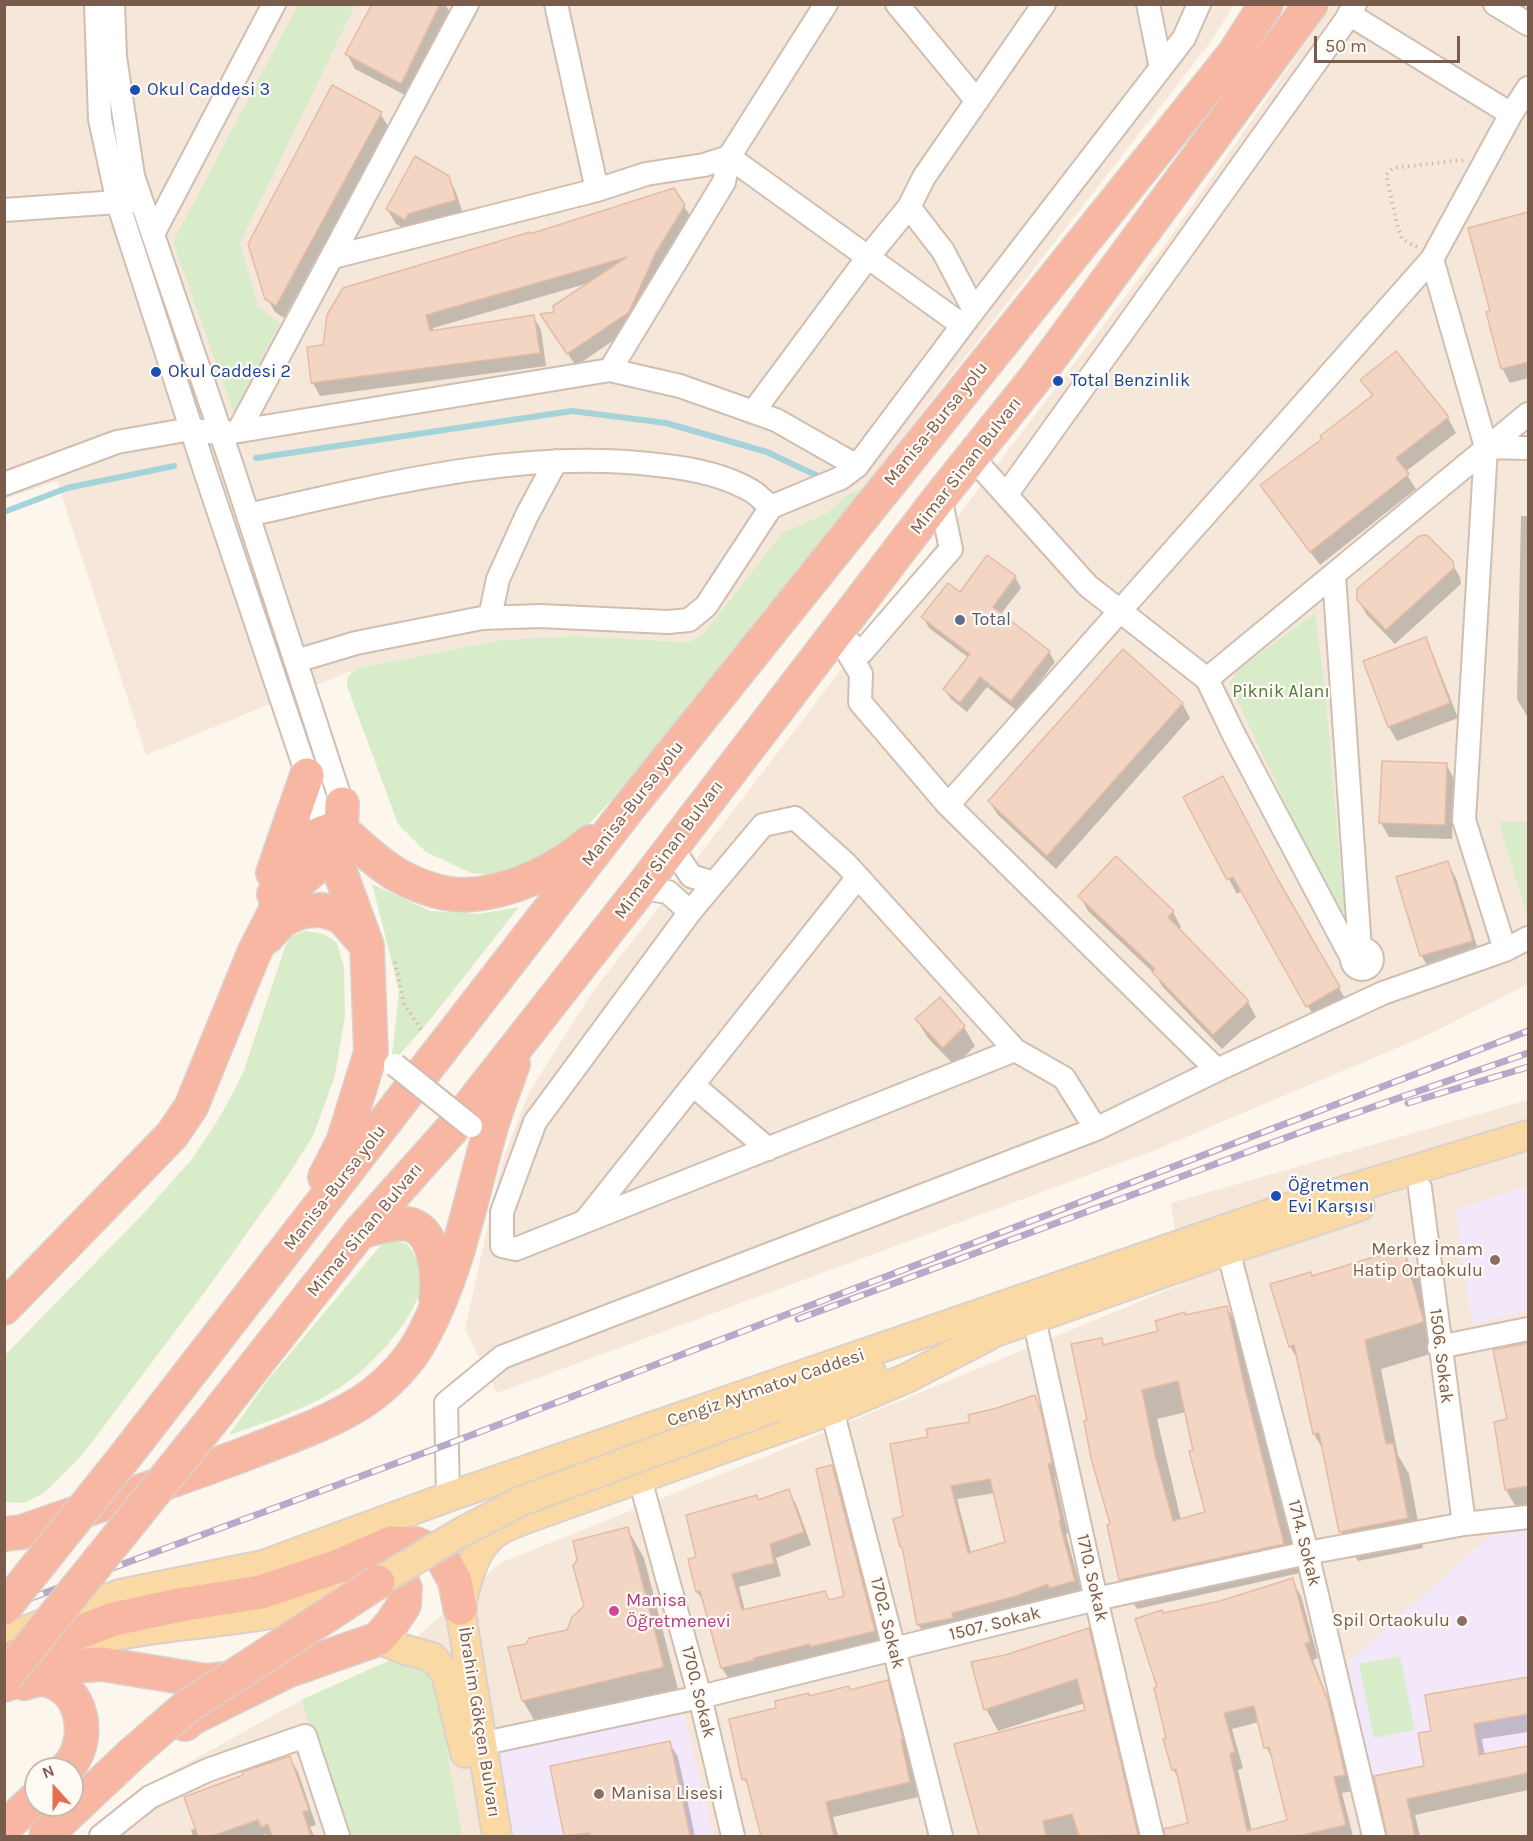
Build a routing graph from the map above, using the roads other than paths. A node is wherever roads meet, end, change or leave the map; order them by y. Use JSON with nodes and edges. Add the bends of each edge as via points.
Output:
{"nodes":[{"id":1,"x":96,"y":4,"type":"edge"},
{"id":2,"x":113,"y":4,"type":"edge"},
{"id":3,"x":274,"y":4,"type":"edge"},
{"id":4,"x":467,"y":4,"type":"edge"},
{"id":5,"x":556,"y":4,"type":"edge"},
{"id":6,"x":826,"y":4,"type":"edge"},
{"id":7,"x":897,"y":4,"type":"edge"},
{"id":8,"x":1044,"y":4,"type":"edge"},
{"id":9,"x":1148,"y":4,"type":"edge"},
{"id":10,"x":1199,"y":4,"type":"edge"},
{"id":11,"x":1266,"y":4,"type":"edge"},
{"id":12,"x":1311,"y":4,"type":"edge"},
{"id":13,"x":1495,"y":4,"type":"edge"},
{"id":14,"x":1352,"y":9,"type":"edge"},
{"id":15,"x":1528,"y":24,"type":"edge"},
{"id":16,"x":1161,"y":68,"type":"junction"},
{"id":17,"x":1528,"y":88,"type":"edge"},
{"id":18,"x":977,"y":101,"type":"junction"},
{"id":19,"x":1511,"y":114,"type":"junction"},
{"id":20,"x":729,"y":157,"type":"junction"},
{"id":21,"x":597,"y":190,"type":"junction"},
{"id":22,"x":141,"y":200,"type":"junction"},
{"id":23,"x":118,"y":203,"type":"junction"},
{"id":24,"x":909,"y":207,"type":"junction"},
{"id":25,"x":4,"y":210,"type":"edge"},
{"id":26,"x":153,"y":234,"type":"junction"},
{"id":27,"x":333,"y":256,"type":"junction"},
{"id":28,"x":868,"y":257,"type":"junction"},
{"id":29,"x":1432,"y":259,"type":"junction"},
{"id":30,"x":968,"y":317,"type":"junction"},
{"id":31,"x":610,"y":370,"type":"junction"},
{"id":32,"x":753,"y":412,"type":"junction"},
{"id":33,"x":1528,"y":414,"type":"edge"},
{"id":34,"x":191,"y":429,"type":"junction"},
{"id":35,"x":230,"y":432,"type":"junction"},
{"id":36,"x":1486,"y":447,"type":"junction"},
{"id":37,"x":1528,"y":448,"type":"edge"},
{"id":38,"x":972,"y":457,"type":"junction"},
{"id":39,"x":556,"y":461,"type":"junction"},
{"id":40,"x":857,"y":466,"type":"junction"},
{"id":41,"x":4,"y":484,"type":"edge"},
{"id":42,"x":1005,"y":495,"type":"junction"},
{"id":43,"x":771,"y":507,"type":"junction"},
{"id":44,"x":248,"y":515,"type":"junction"},
{"id":45,"x":1334,"y":575,"type":"junction"},
{"id":46,"x":1118,"y":610,"type":"junction"},
{"id":47,"x":490,"y":618,"type":"junction"},
{"id":48,"x":836,"y":633,"type":"junction"},
{"id":49,"x":296,"y":661,"type":"junction"},
{"id":50,"x":1207,"y":679,"type":"junction"},
{"id":51,"x":307,"y":775,"type":"junction"},
{"id":52,"x":948,"y":804,"type":"junction"},
{"id":53,"x":627,"y":810,"type":"junction"},
{"id":54,"x":335,"y":830,"type":"junction"},
{"id":55,"x":671,"y":846,"type":"junction"},
{"id":56,"x":858,"y":877,"type":"junction"},
{"id":57,"x":713,"y":883,"type":"junction"},
{"id":58,"x":641,"y":888,"type":"junction"},
{"id":59,"x":690,"y":912,"type":"junction"},
{"id":60,"x":1528,"y":938,"type":"edge"},
{"id":61,"x":367,"y":946,"type":"junction"},
{"id":62,"x":1505,"y":950,"type":"junction"},
{"id":63,"x":254,"y":953,"type":"junction"},
{"id":64,"x":1360,"y":958,"type":"junction"},
{"id":65,"x":1383,"y":993,"type":"junction"},
{"id":66,"x":521,"y":1039,"type":"junction"},
{"id":67,"x":1016,"y":1050,"type":"junction"},
{"id":68,"x":395,"y":1065,"type":"dead end"},
{"id":69,"x":1217,"y":1070,"type":"junction"},
{"id":70,"x":693,"y":1085,"type":"junction"},
{"id":71,"x":471,"y":1126,"type":"dead end"},
{"id":72,"x":1096,"y":1129,"type":"junction"},
{"id":73,"x":1528,"y":1135,"type":"edge"},
{"id":74,"x":768,"y":1149,"type":"junction"},
{"id":75,"x":1528,"y":1155,"type":"edge"},
{"id":76,"x":1420,"y":1188,"type":"junction"},
{"id":77,"x":584,"y":1222,"type":"junction"},
{"id":78,"x":360,"y":1232,"type":"junction"},
{"id":79,"x":286,"y":1250,"type":"junction"},
{"id":80,"x":1228,"y":1250,"type":"junction"},
{"id":81,"x":4,"y":1308,"type":"edge"},
{"id":82,"x":434,"y":1314,"type":"junction"},
{"id":83,"x":1034,"y":1319,"type":"junction"},
{"id":84,"x":1528,"y":1329,"type":"edge"},
{"id":85,"x":990,"y":1335,"type":"junction"},
{"id":86,"x":1439,"y":1347,"type":"junction"},
{"id":87,"x":832,"y":1410,"type":"junction"},
{"id":88,"x":640,"y":1479,"type":"junction"},
{"id":89,"x":448,"y":1497,"type":"junction"},
{"id":90,"x":1528,"y":1517,"type":"edge"},
{"id":91,"x":1464,"y":1524,"type":"junction"},
{"id":92,"x":4,"y":1534,"type":"edge"},
{"id":93,"x":1307,"y":1553,"type":"junction"},
{"id":94,"x":336,"y":1567,"type":"junction"},
{"id":95,"x":378,"y":1582,"type":"junction"},
{"id":96,"x":1096,"y":1599,"type":"junction"},
{"id":97,"x":4,"y":1608,"type":"edge"},
{"id":98,"x":460,"y":1608,"type":"junction"},
{"id":99,"x":4,"y":1639,"type":"edge"},
{"id":100,"x":378,"y":1639,"type":"junction"},
{"id":101,"x":894,"y":1649,"type":"junction"},
{"id":102,"x":4,"y":1660,"type":"edge"},
{"id":103,"x":287,"y":1671,"type":"junction"},
{"id":104,"x":4,"y":1684,"type":"edge"},
{"id":105,"x":700,"y":1697,"type":"junction"},
{"id":106,"x":473,"y":1745,"type":"junction"},
{"id":107,"x":75,"y":1757,"type":"edge"},
{"id":108,"x":24,"y":1809,"type":"edge"},
{"id":109,"x":4,"y":1828,"type":"edge"},
{"id":110,"x":45,"y":1836,"type":"edge"},
{"id":111,"x":62,"y":1836,"type":"edge"},
{"id":112,"x":101,"y":1836,"type":"edge"},
{"id":113,"x":338,"y":1836,"type":"edge"},
{"id":114,"x":480,"y":1836,"type":"edge"},
{"id":115,"x":497,"y":1836,"type":"edge"},
{"id":116,"x":733,"y":1836,"type":"edge"},
{"id":117,"x":941,"y":1836,"type":"edge"},
{"id":118,"x":1152,"y":1836,"type":"edge"},
{"id":119,"x":1374,"y":1836,"type":"edge"}],
"edges":[{"from":1,"to":23,"type":"street","via":[[100,118]]},
{"from":2,"to":22,"type":"street","via":[[115,57],[133,176]]},
{"from":3,"to":26,"type":"street"},
{"from":4,"to":27,"type":"street"},
{"from":5,"to":21,"type":"street"},
{"from":6,"to":20,"type":"street"},
{"from":7,"to":18,"type":"street"},
{"from":8,"to":18,"type":"street"},
{"from":9,"to":16,"type":"street"},
{"from":10,"to":16,"type":"street","via":[[1184,38]]},
{"from":11,"to":53,"type":"highway","name":"Manisa-Bursa yolu","via":[[1234,54]]},
{"from":12,"to":38,"type":"highway","name":"Mimar Sinan Bulvarı","via":[[1037,376]]},
{"from":13,"to":15,"type":"street"},
{"from":14,"to":19,"type":"street"},
{"from":14,"to":42,"type":"street"},
{"from":16,"to":30,"type":"street"},
{"from":17,"to":19,"type":"street"},
{"from":18,"to":24,"type":"street","via":[[924,177]]},
{"from":19,"to":29,"type":"street"},
{"from":20,"to":21,"type":"street","via":[[646,174]]},
{"from":20,"to":28,"type":"street"},
{"from":20,"to":31,"type":"street","via":[[723,182]]},
{"from":21,"to":27,"type":"street"},
{"from":22,"to":23,"type":"street"},
{"from":22,"to":26,"type":"street"},
{"from":23,"to":25,"type":"street"},
{"from":23,"to":34,"type":"street"},
{"from":24,"to":28,"type":"street"},
{"from":24,"to":30,"type":"street","via":[[943,251]]},
{"from":26,"to":35,"type":"street"},
{"from":27,"to":35,"type":"street"},
{"from":28,"to":30,"type":"street"},
{"from":28,"to":32,"type":"street"},
{"from":29,"to":36,"type":"street"},
{"from":29,"to":46,"type":"street"},
{"from":30,"to":40,"type":"street"},
{"from":31,"to":32,"type":"street","via":[[680,386]]},
{"from":31,"to":35,"type":"street"},
{"from":32,"to":40,"type":"street","via":[[776,420]]},
{"from":33,"to":36,"type":"street"},
{"from":34,"to":35,"type":"street"},
{"from":34,"to":41,"type":"street","via":[[117,442]]},
{"from":34,"to":51,"type":"street"},
{"from":35,"to":44,"type":"street"},
{"from":36,"to":37,"type":"street"},
{"from":36,"to":45,"type":"street"},
{"from":36,"to":62,"type":"street","via":[[1464,820]]},
{"from":38,"to":42,"type":"street"},
{"from":38,"to":48,"type":"highway","name":"Mimar Sinan Bulvarı"},
{"from":39,"to":43,"type":"street","via":[[618,460],[697,469],[751,490]]},
{"from":39,"to":44,"type":"street","via":[[487,467]]},
{"from":39,"to":47,"type":"street","via":[[498,579]]},
{"from":40,"to":43,"type":"street","via":[[841,478]]},
{"from":42,"to":46,"type":"street","via":[[1088,586]]},
{"from":43,"to":47,"type":"street","via":[[706,606],[689,620]]},
{"from":44,"to":49,"type":"street"},
{"from":45,"to":50,"type":"street"},
{"from":45,"to":64,"type":"street"},
{"from":46,"to":50,"type":"street"},
{"from":46,"to":52,"type":"street"},
{"from":47,"to":49,"type":"street","via":[[356,643]]},
{"from":48,"to":52,"type":"street","via":[[861,674],[860,702]]},
{"from":48,"to":55,"type":"highway","name":"Mimar Sinan Bulvarı"},
{"from":49,"to":54,"type":"street"},
{"from":50,"to":64,"type":"street","via":[[1234,735]]},
{"from":51,"to":54,"type":"street"},
{"from":51,"to":63,"type":"highway","via":[[264,899]]},
{"from":52,"to":69,"type":"street"},
{"from":53,"to":54,"type":"highway","via":[[580,850],[542,874],[514,885],[464,895],[413,883]]},
{"from":53,"to":79,"type":"highway","name":"Manisa-Bursa yolu"},
{"from":54,"to":61,"type":"highway"},
{"from":54,"to":63,"type":"highway","via":[[296,854],[273,896]]},
{"from":55,"to":57,"type":"street","via":[[691,876]]},
{"from":55,"to":58,"type":"highway","name":"Mimar Sinan Bulvarı"},
{"from":56,"to":57,"type":"street","via":[[795,818],[763,825]]},
{"from":56,"to":67,"type":"street"},
{"from":56,"to":70,"type":"street"},
{"from":57,"to":59,"type":"street"},
{"from":58,"to":59,"type":"street","via":[[668,892]]},
{"from":58,"to":66,"type":"highway","name":"Mimar Sinan Bulvarı"},
{"from":59,"to":77,"type":"street","via":[[535,1122],[502,1212],[502,1246],[516,1249]]},
{"from":60,"to":62,"type":"street"},
{"from":61,"to":63,"type":"highway","via":[[341,916],[322,910],[303,911],[282,920]]},
{"from":61,"to":79,"type":"highway","via":[[371,1052],[343,1142]]},
{"from":62,"to":65,"type":"street"},
{"from":63,"to":81,"type":"highway","via":[[191,1107],[165,1142]]},
{"from":64,"to":65,"type":"street"},
{"from":65,"to":69,"type":"street"},
{"from":66,"to":78,"type":"highway","name":"Mimar Sinan Bulvarı","via":[[451,1130]]},
{"from":66,"to":82,"type":"highway","via":[[492,1125],[454,1263]]},
{"from":67,"to":72,"type":"street","via":[[1064,1078]]},
{"from":67,"to":74,"type":"street"},
{"from":68,"to":71,"type":"street","bridge":true},
{"from":69,"to":72,"type":"street"},
{"from":70,"to":74,"type":"street"},
{"from":70,"to":77,"type":"street"},
{"from":72,"to":89,"type":"street","via":[[502,1357],[446,1403]]},
{"from":73,"to":89,"type":"main road","name":"Cengiz Aytmatov Caddesi","via":[[1281,1210]]},
{"from":74,"to":77,"type":"street"},
{"from":75,"to":76,"type":"main road","name":"Cengiz Aytmatov Caddesi"},
{"from":76,"to":80,"type":"main road","name":"Cengiz Aytmatov Caddesi"},
{"from":76,"to":86,"type":"street","name":"1506. Sokak"},
{"from":78,"to":82,"type":"highway","via":[[405,1224],[420,1230],[434,1257],[438,1283]]},
{"from":78,"to":104,"type":"highway","name":"Mimar Sinan Bulvarı","bridge":true},
{"from":79,"to":97,"type":"highway","name":"Manisa-Bursa yolu","bridge":true},
{"from":80,"to":83,"type":"main road","name":"Cengiz Aytmatov Caddesi"},
{"from":80,"to":93,"type":"street","name":"1714. Sokak"},
{"from":82,"to":92,"type":"highway","via":[[422,1338],[381,1388],[313,1428],[22,1532]]},
{"from":83,"to":85,"type":"main road","name":"Cengiz Aytmatov Caddesi"},
{"from":83,"to":96,"type":"street","name":"1710. Sokak"},
{"from":84,"to":86,"type":"street"},
{"from":85,"to":87,"type":"main road","via":[[907,1378]]},
{"from":85,"to":95,"type":"main road","name":"Cengiz Aytmatov Caddesi","bridge":true,"via":[[775,1407],[520,1501]]},
{"from":86,"to":91,"type":"street","name":"1506. Sokak"},
{"from":87,"to":88,"type":"main road"},
{"from":87,"to":101,"type":"street","name":"1702. Sokak"},
{"from":88,"to":98,"type":"main road","via":[[497,1532],[482,1546],[469,1573]]},
{"from":88,"to":105,"type":"street","name":"1700. Sokak"},
{"from":89,"to":99,"type":"main road","name":"Cengiz Aytmatov Caddesi","via":[[263,1565],[120,1594]]},
{"from":90,"to":91,"type":"street","name":"1507. Sokak"},
{"from":91,"to":93,"type":"street","name":"1507. Sokak"},
{"from":93,"to":96,"type":"street","name":"1507. Sokak"},
{"from":93,"to":119,"type":"street","name":"1714. Sokak"},
{"from":94,"to":98,"type":"highway","via":[[391,1543],[416,1544],[440,1554],[455,1581]]},
{"from":94,"to":100,"type":"highway","via":[[370,1559],[388,1564],[397,1572],[405,1588],[404,1605]]},
{"from":94,"to":102,"type":"highway","via":[[261,1592],[114,1619]]},
{"from":95,"to":104,"type":"main road","name":"Cengiz Aytmatov Caddesi","bridge":true,"via":[[304,1608],[144,1630],[81,1645]]},
{"from":95,"to":110,"type":"highway","bridge":true,"via":[[185,1708]]},
{"from":96,"to":101,"type":"street","name":"1507. Sokak"},
{"from":96,"to":118,"type":"street","name":"1710. Sokak"},
{"from":98,"to":106,"type":"main road","name":"İbrahim Gökçen Bulvarı"},
{"from":100,"to":103,"type":"highway"},
{"from":100,"to":106,"type":"main road","name":"İbrahim Gökçen Bulvarı","via":[[432,1657],[446,1673]]},
{"from":101,"to":105,"type":"street","name":"1507. Sokak"},
{"from":101,"to":117,"type":"street","name":"1702. Sokak"},
{"from":103,"to":104,"type":"highway","via":[[206,1681],[102,1664],[58,1667]]},
{"from":103,"to":111,"type":"highway","via":[[192,1718]]},
{"from":104,"to":107,"type":"highway","via":[[42,1679],[63,1688],[80,1712],[82,1740]]},
{"from":105,"to":106,"type":"street","name":"1507. Sokak"},
{"from":105,"to":116,"type":"street","name":"1700. Sokak"},
{"from":106,"to":114,"type":"main road","name":"İbrahim Gökçen Bulvarı"},
{"from":106,"to":115,"type":"main road","name":"İbrahim Gökçen Bulvarı"},
{"from":108,"to":109,"type":"highway"},
{"from":112,"to":113,"type":"street","via":[[150,1797],[208,1770],[305,1736]]}]}
